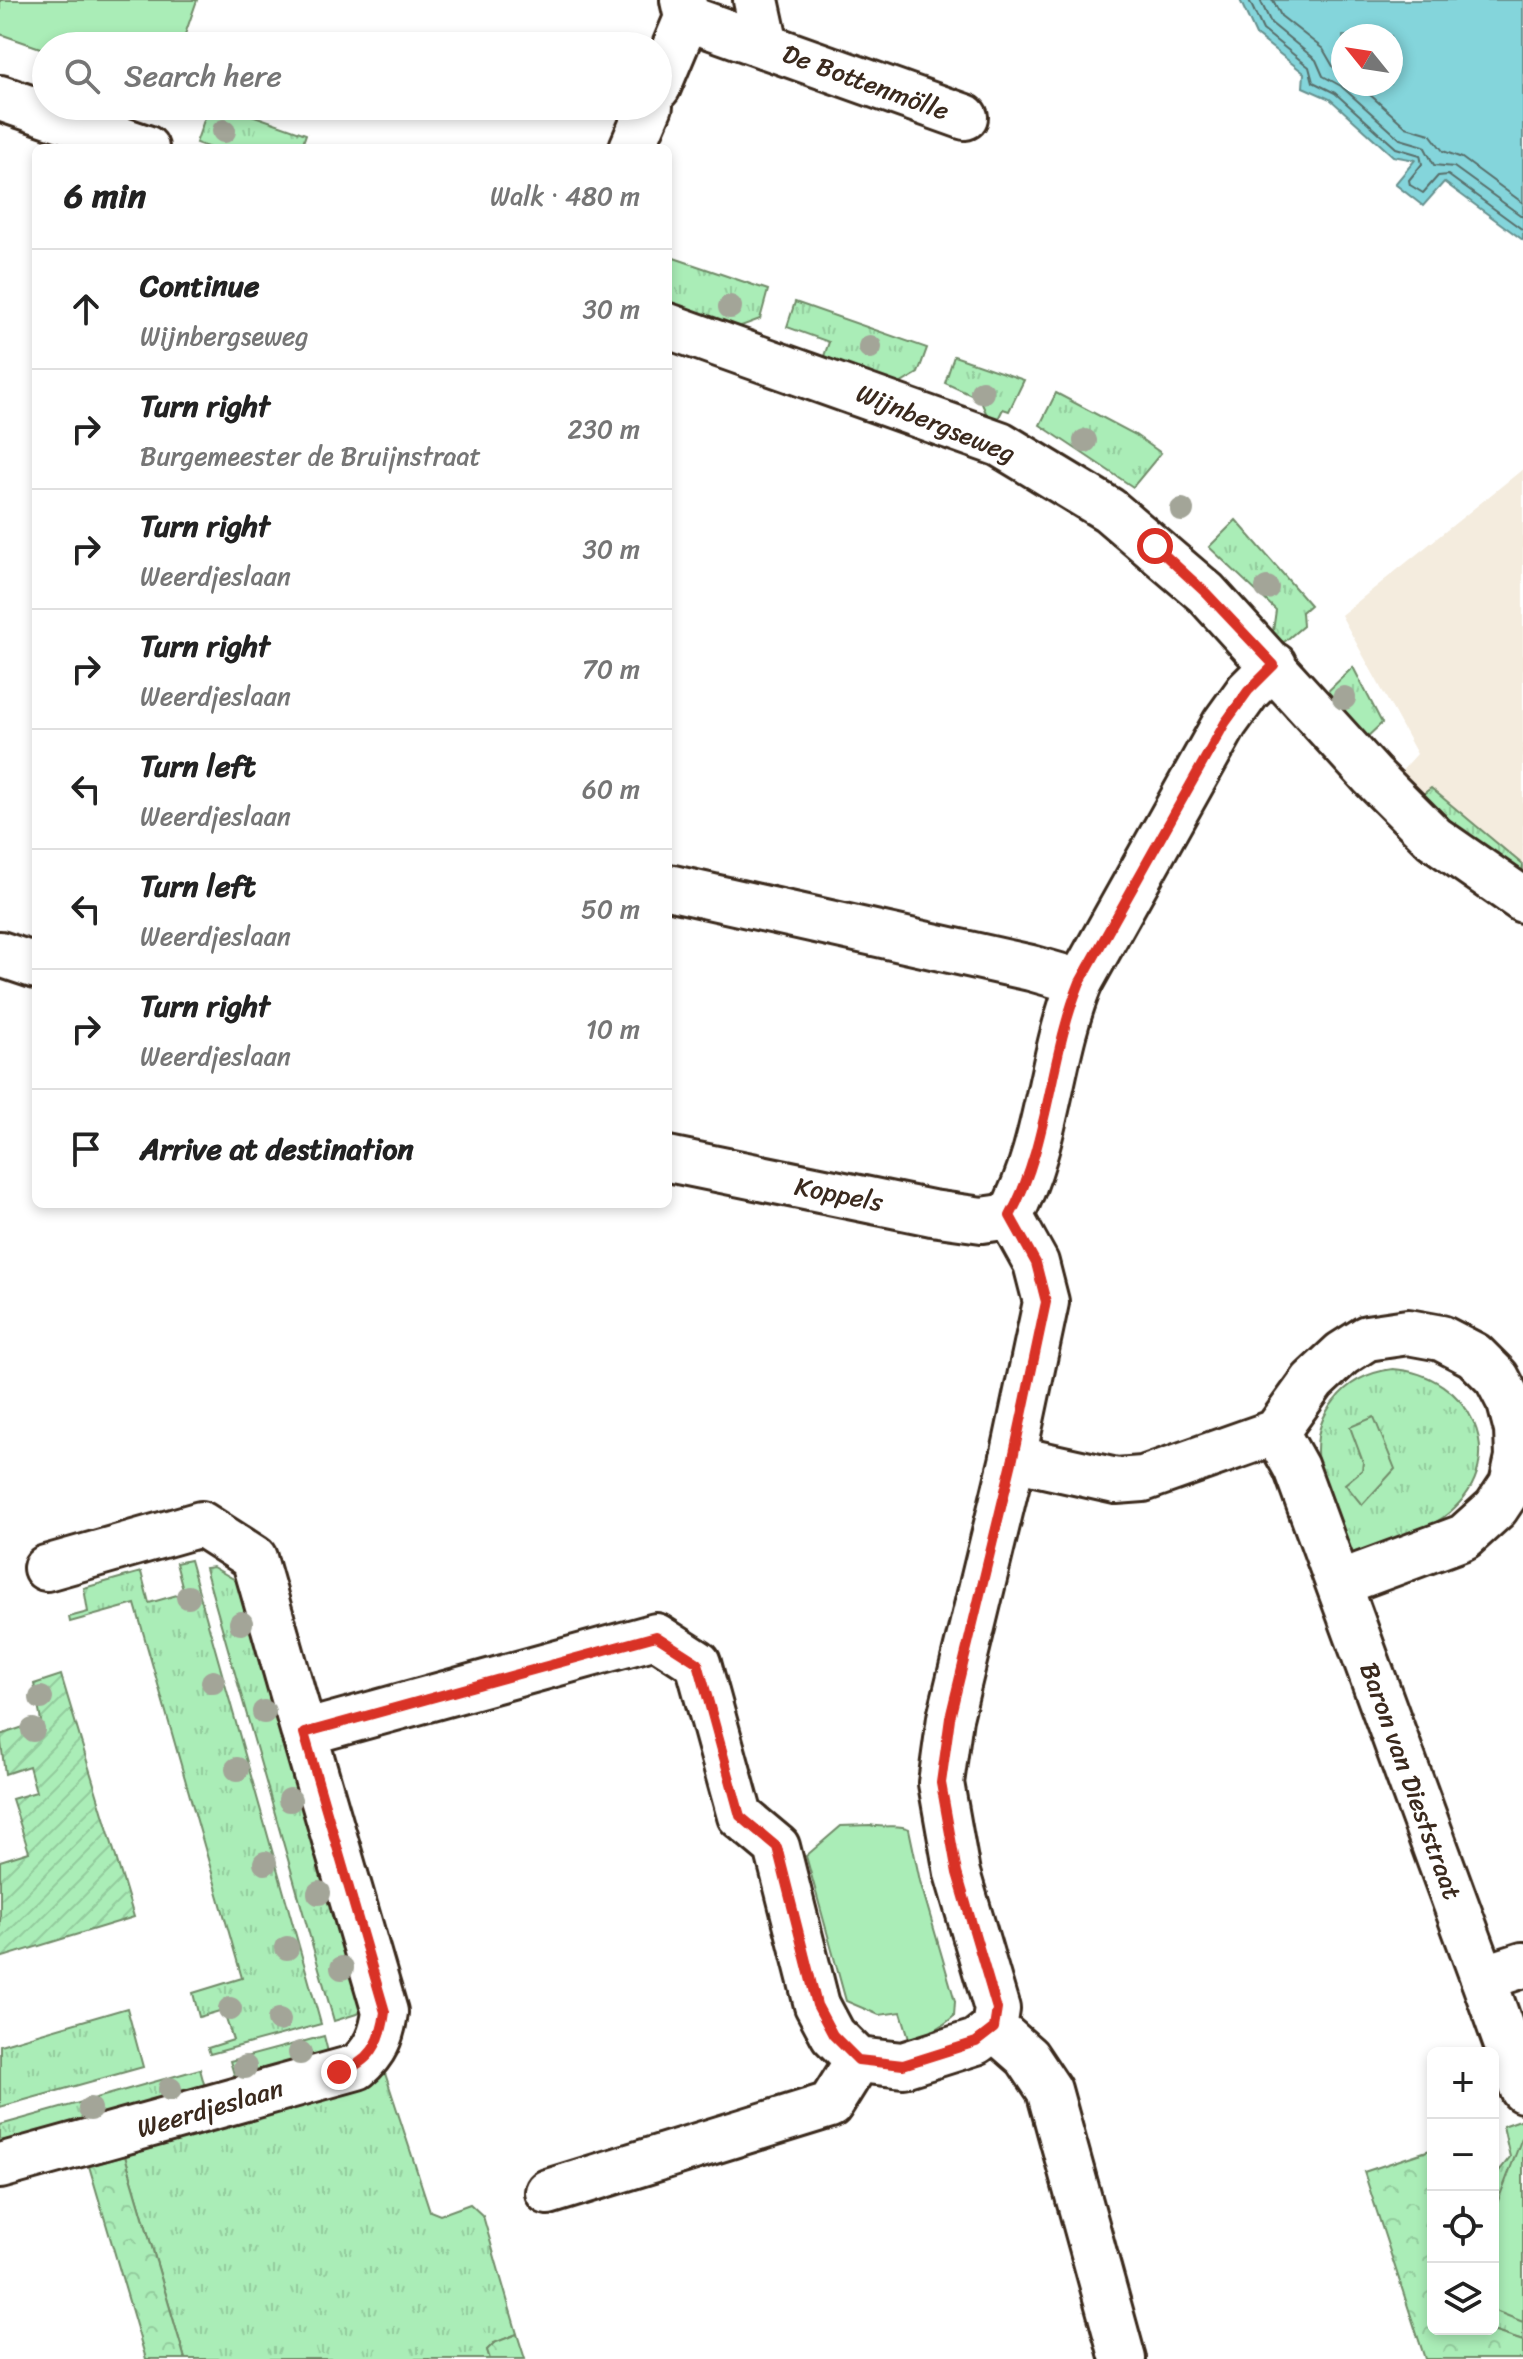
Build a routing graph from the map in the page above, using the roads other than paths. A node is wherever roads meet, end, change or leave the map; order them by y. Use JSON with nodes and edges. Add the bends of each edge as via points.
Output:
{"nodes":[{"id":1,"x":756,"y":0,"type":"edge"},
{"id":2,"x":685,"y":9,"type":"edge"},
{"id":3,"x":766,"y":46,"type":"junction"},
{"id":4,"x":672,"y":47,"type":"edge"},
{"id":5,"x":0,"y":98,"type":"edge"},
{"id":6,"x":32,"y":109,"type":"edge"},
{"id":7,"x":965,"y":117,"type":"dead end"},
{"id":8,"x":64,"y":120,"type":"edge"},
{"id":9,"x":644,"y":120,"type":"edge"},
{"id":10,"x":134,"y":144,"type":"edge"},
{"id":11,"x":634,"y":144,"type":"edge"},
{"id":12,"x":672,"y":327,"type":"edge"},
{"id":13,"x":1274,"y":665,"type":"junction"},
{"id":14,"x":672,"y":888,"type":"edge"},
{"id":15,"x":1523,"y":900,"type":"edge"},
{"id":16,"x":0,"y":954,"type":"edge"},
{"id":17,"x":32,"y":965,"type":"edge"},
{"id":18,"x":1080,"y":982,"type":"junction"},
{"id":19,"x":672,"y":1160,"type":"edge"},
{"id":20,"x":1010,"y":1216,"type":"junction"},
{"id":21,"x":1276,"y":1432,"type":"junction"},
{"id":22,"x":1013,"y":1458,"type":"junction"},
{"id":23,"x":46,"y":1568,"type":"dead end"},
{"id":24,"x":1340,"y":1583,"type":"junction"},
{"id":25,"x":304,"y":1733,"type":"junction"},
{"id":26,"x":1503,"y":1972,"type":"edge"},
{"id":27,"x":994,"y":2028,"type":"junction"},
{"id":28,"x":858,"y":2060,"type":"junction"},
{"id":29,"x":1523,"y":2090,"type":"edge"},
{"id":30,"x":0,"y":2166,"type":"edge"},
{"id":31,"x":548,"y":2192,"type":"dead end"},
{"id":32,"x":1123,"y":2359,"type":"edge"}],
"edges":[{"from":1,"to":3,"type":"street","name":"De Bottenmölle"},
{"from":2,"to":3,"type":"street","name":"De Bottenmölle"},
{"from":2,"to":4,"type":"street"},
{"from":3,"to":7,"type":"street","name":"De Bottenmölle"},
{"from":5,"to":6,"type":"street"},
{"from":8,"to":10,"type":"street"},
{"from":9,"to":11,"type":"street"},
{"from":12,"to":13,"type":"street","name":"Wijnbergseweg","via":[[950,423],[1022,457],[1109,510],[1155,546]]},
{"from":13,"to":15,"type":"street","name":"Wijnbergseweg","via":[[1434,838]]},
{"from":13,"to":18,"type":"street","via":[[1225,723]]},
{"from":14,"to":18,"type":"street"},
{"from":16,"to":17,"type":"street"},
{"from":18,"to":20,"type":"street","via":[[1063,1028],[1033,1162]]},
{"from":19,"to":20,"type":"street","name":"Koppels","via":[[932,1213],[982,1220]]},
{"from":20,"to":22,"type":"street","via":[[1036,1263],[1046,1302]]},
{"from":21,"to":22,"type":"street","via":[[1143,1479],[1116,1481]]},
{"from":21,"to":24,"type":"street","name":"Baron van Dieststraat","via":[[1296,1468]]},
{"from":21,"to":24,"type":"street","via":[[1313,1381],[1342,1354],[1367,1338],[1408,1332],[1441,1338],[1474,1355],[1497,1378],[1510,1403],[1518,1457],[1512,1484],[1496,1508],[1464,1537]]},
{"from":22,"to":27,"type":"street","via":[[950,1718],[941,1783],[957,1873],[997,2009]]},
{"from":23,"to":25,"type":"street","name":"Weerdjeslaan","via":[[201,1524],[254,1558]]},
{"from":24,"to":26,"type":"street","name":"Baron van Dieststraat"},
{"from":25,"to":28,"type":"street","via":[[656,1636],[698,1663],[740,1816],[777,1847],[817,2005],[833,2035]]},
{"from":25,"to":30,"type":"street","name":"Weerdjeslaan","via":[[385,2012],[383,2030],[369,2057],[357,2067]]},
{"from":26,"to":29,"type":"street","name":"Baron van Dieststraat"},
{"from":27,"to":28,"type":"street","via":[[976,2042],[903,2065]]},
{"from":27,"to":32,"type":"street","via":[[1027,2057],[1049,2090]]},
{"from":28,"to":31,"type":"street","via":[[830,2105]]}]}
